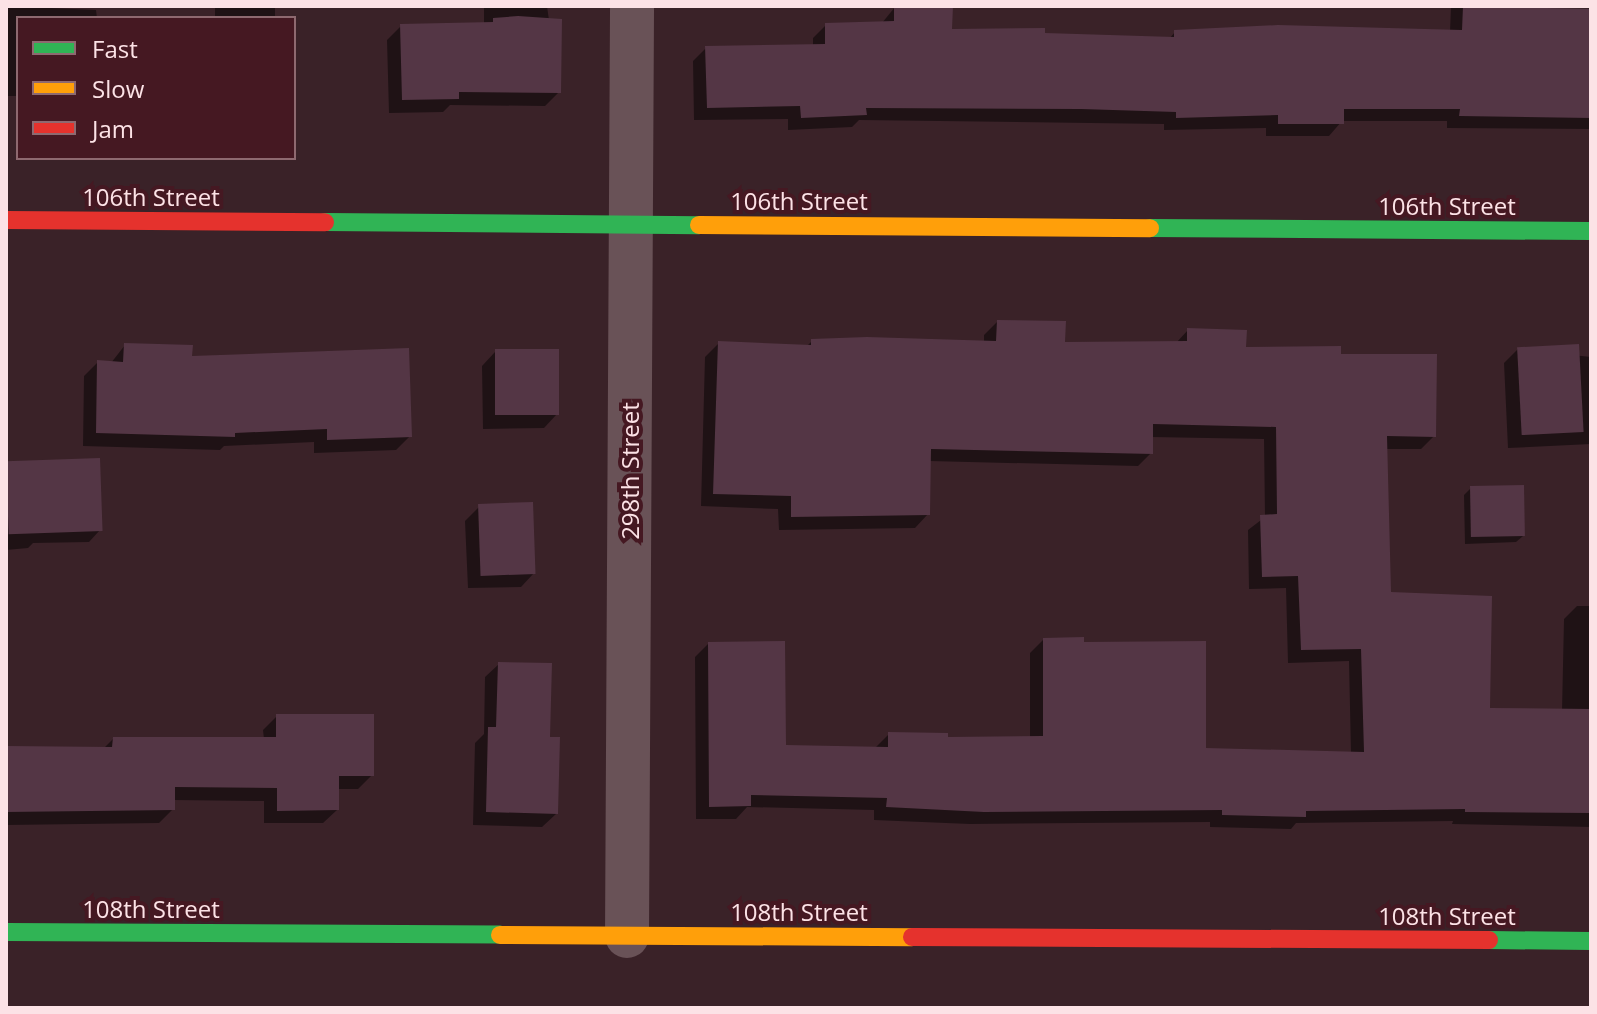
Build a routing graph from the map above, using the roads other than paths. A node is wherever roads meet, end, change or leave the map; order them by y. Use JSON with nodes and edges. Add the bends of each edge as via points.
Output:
{"nodes":[{"id":1,"x":632,"y":6,"type":"edge"},
{"id":2,"x":6,"y":220,"type":"edge"},
{"id":3,"x":631,"y":224,"type":"junction"},
{"id":4,"x":1591,"y":231,"type":"edge"},
{"id":5,"x":6,"y":932,"type":"edge"},
{"id":6,"x":627,"y":936,"type":"junction"},
{"id":7,"x":1591,"y":941,"type":"edge"}],
"edges":[{"from":1,"to":3,"type":"street","name":"298th Street"},
{"from":2,"to":3,"type":"street","name":"106th Street"},
{"from":3,"to":4,"type":"street","name":"106th Street"},
{"from":3,"to":6,"type":"street","name":"298th Street"},
{"from":5,"to":6,"type":"street","name":"108th Street"},
{"from":6,"to":7,"type":"street","name":"108th Street"}]}
